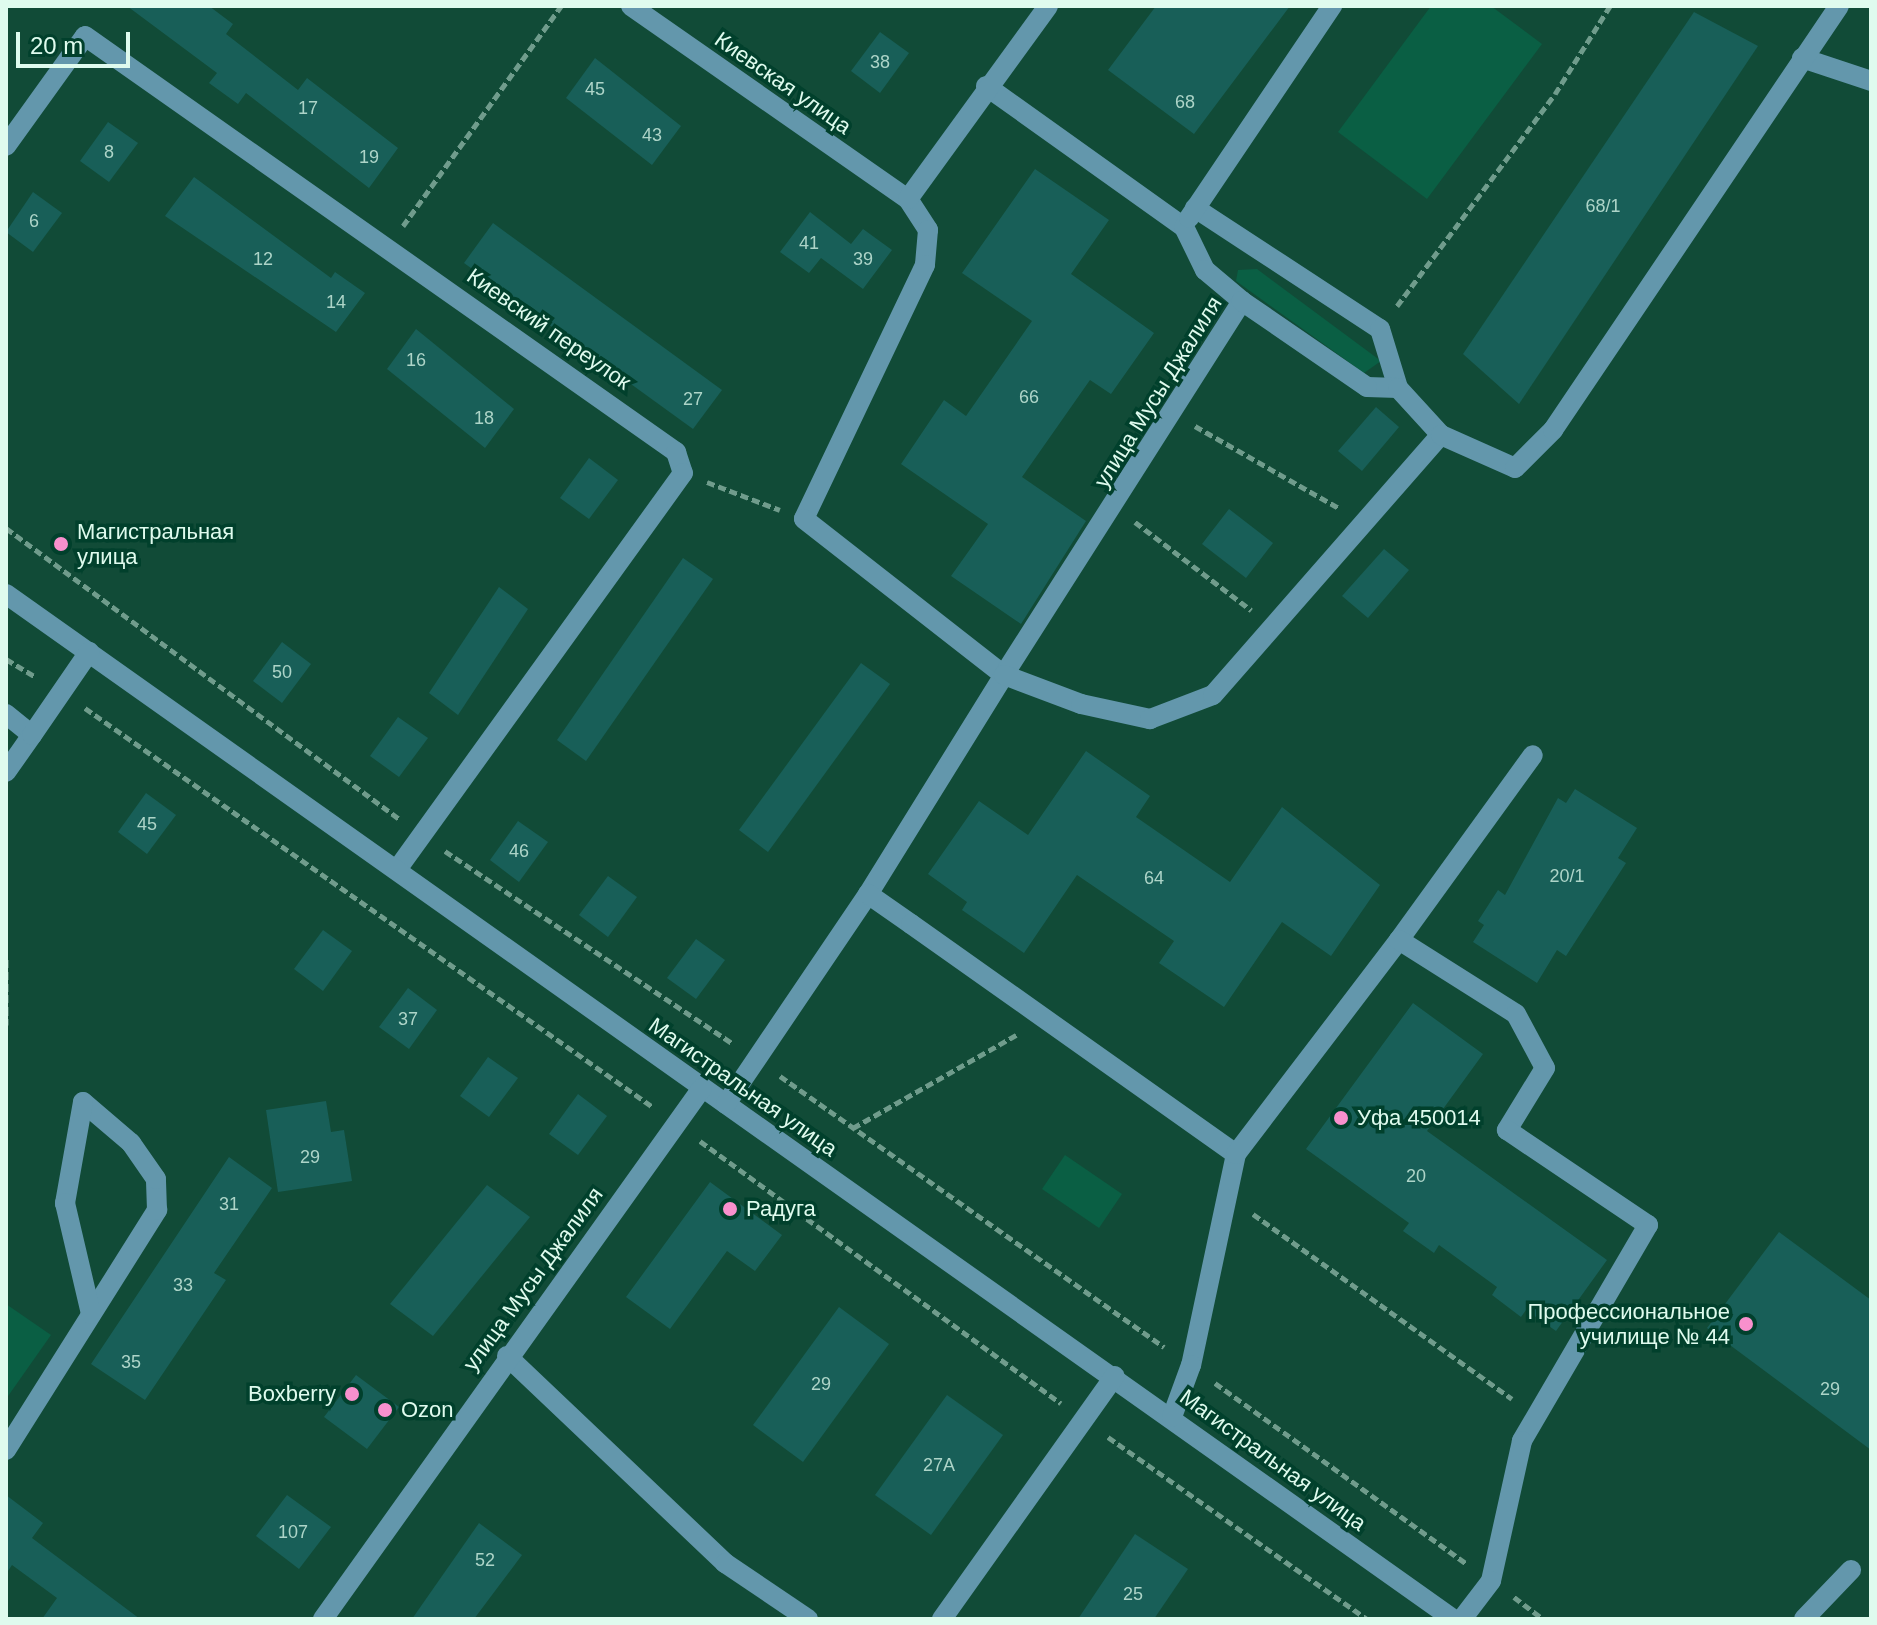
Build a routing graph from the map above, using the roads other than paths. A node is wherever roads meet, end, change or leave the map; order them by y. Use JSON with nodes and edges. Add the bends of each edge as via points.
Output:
{"nodes":[{"id":1,"x":631,"y":6,"type":"edge"},
{"id":2,"x":1048,"y":6,"type":"edge"},
{"id":3,"x":1332,"y":6,"type":"edge"},
{"id":4,"x":1839,"y":6,"type":"edge"},
{"id":5,"x":1802,"y":58,"type":"junction"},
{"id":6,"x":1871,"y":81,"type":"edge"},
{"id":7,"x":986,"y":86,"type":"junction"},
{"id":8,"x":6,"y":146,"type":"edge"},
{"id":9,"x":908,"y":199,"type":"junction"},
{"id":10,"x":1195,"y":208,"type":"junction"},
{"id":11,"x":1184,"y":227,"type":"junction"},
{"id":12,"x":1242,"y":301,"type":"junction"},
{"id":13,"x":1398,"y":388,"type":"junction"},
{"id":14,"x":1441,"y":435,"type":"junction"},
{"id":15,"x":6,"y":594,"type":"edge"},
{"id":16,"x":89,"y":652,"type":"junction"},
{"id":17,"x":1004,"y":675,"type":"junction"},
{"id":18,"x":6,"y":714,"type":"edge"},
{"id":19,"x":32,"y":735,"type":"junction"},
{"id":20,"x":1533,"y":755,"type":"dead end"},
{"id":21,"x":6,"y":772,"type":"edge"},
{"id":22,"x":398,"y":868,"type":"junction"},
{"id":23,"x":868,"y":894,"type":"junction"},
{"id":24,"x":1399,"y":940,"type":"junction"},
{"id":25,"x":702,"y":1088,"type":"junction"},
{"id":26,"x":726,"y":1104,"type":"junction"},
{"id":27,"x":1236,"y":1154,"type":"junction"},
{"id":28,"x":91,"y":1314,"type":"junction"},
{"id":29,"x":507,"y":1356,"type":"junction"},
{"id":30,"x":1115,"y":1376,"type":"junction"},
{"id":31,"x":1172,"y":1417,"type":"junction"},
{"id":32,"x":6,"y":1450,"type":"edge"},
{"id":33,"x":1851,"y":1570,"type":"dead end"},
{"id":34,"x":323,"y":1619,"type":"edge"},
{"id":35,"x":808,"y":1619,"type":"edge"},
{"id":36,"x":942,"y":1619,"type":"edge"},
{"id":37,"x":1453,"y":1619,"type":"edge"},
{"id":38,"x":1462,"y":1619,"type":"edge"},
{"id":39,"x":1804,"y":1619,"type":"edge"}],
"edges":[{"from":1,"to":9,"type":"street","name":"Киевская улица"},
{"from":2,"to":7,"type":"street"},
{"from":3,"to":10,"type":"street"},
{"from":4,"to":5,"type":"street"},
{"from":5,"to":6,"type":"street"},
{"from":5,"to":14,"type":"street","via":[[1553,430],[1515,468]]},
{"from":7,"to":9,"type":"street"},
{"from":7,"to":11,"type":"street","name":"улица Мусы Джалиля"},
{"from":8,"to":22,"type":"street","name":"Киевский переулок","via":[[85,36],[389,245],[676,452],[683,473]]},
{"from":9,"to":17,"type":"street","via":[[928,230],[925,265],[804,519]]},
{"from":10,"to":11,"type":"street"},
{"from":10,"to":13,"type":"street","via":[[1380,329]]},
{"from":11,"to":12,"type":"street","name":"улица Мусы Джалиля","via":[[1205,270]]},
{"from":12,"to":13,"type":"street","via":[[1367,387]]},
{"from":12,"to":17,"type":"street","name":"улица Мусы Джалиля"},
{"from":13,"to":14,"type":"street"},
{"from":14,"to":17,"type":"street","via":[[1213,695],[1150,719],[1081,704]]},
{"from":15,"to":16,"type":"street","name":"Магистральная улица"},
{"from":16,"to":19,"type":"street"},
{"from":16,"to":22,"type":"street","name":"Магистральная улица"},
{"from":17,"to":23,"type":"street","name":"улица Мусы Джалиля"},
{"from":18,"to":19,"type":"street"},
{"from":19,"to":21,"type":"street"},
{"from":20,"to":24,"type":"street"},
{"from":22,"to":25,"type":"street","name":"Магистральная улица"},
{"from":23,"to":26,"type":"street","name":"улица Мусы Джалиля"},
{"from":23,"to":27,"type":"street"},
{"from":24,"to":27,"type":"street"},
{"from":24,"to":38,"type":"street","via":[[1516,1014],[1545,1068],[1507,1130],[1648,1225],[1522,1441],[1491,1581]]},
{"from":25,"to":26,"type":"street","name":"Магистральная улица"},
{"from":25,"to":29,"type":"street","name":"улица Мусы Джалиля"},
{"from":26,"to":30,"type":"street","name":"Магистральная улица"},
{"from":27,"to":31,"type":"street","via":[[1191,1365]]},
{"from":28,"to":28,"type":"street","via":[[157,1210],[157,1194],[156,1179],[131,1143],[83,1102],[65,1203]]},
{"from":28,"to":32,"type":"street"},
{"from":29,"to":34,"type":"street","name":"улица Мусы Джалиля"},
{"from":29,"to":35,"type":"street","via":[[725,1563]]},
{"from":30,"to":31,"type":"street","name":"Магистральная улица"},
{"from":30,"to":36,"type":"street"},
{"from":31,"to":37,"type":"street","name":"Магистральная улица"},
{"from":33,"to":39,"type":"street"}]}
